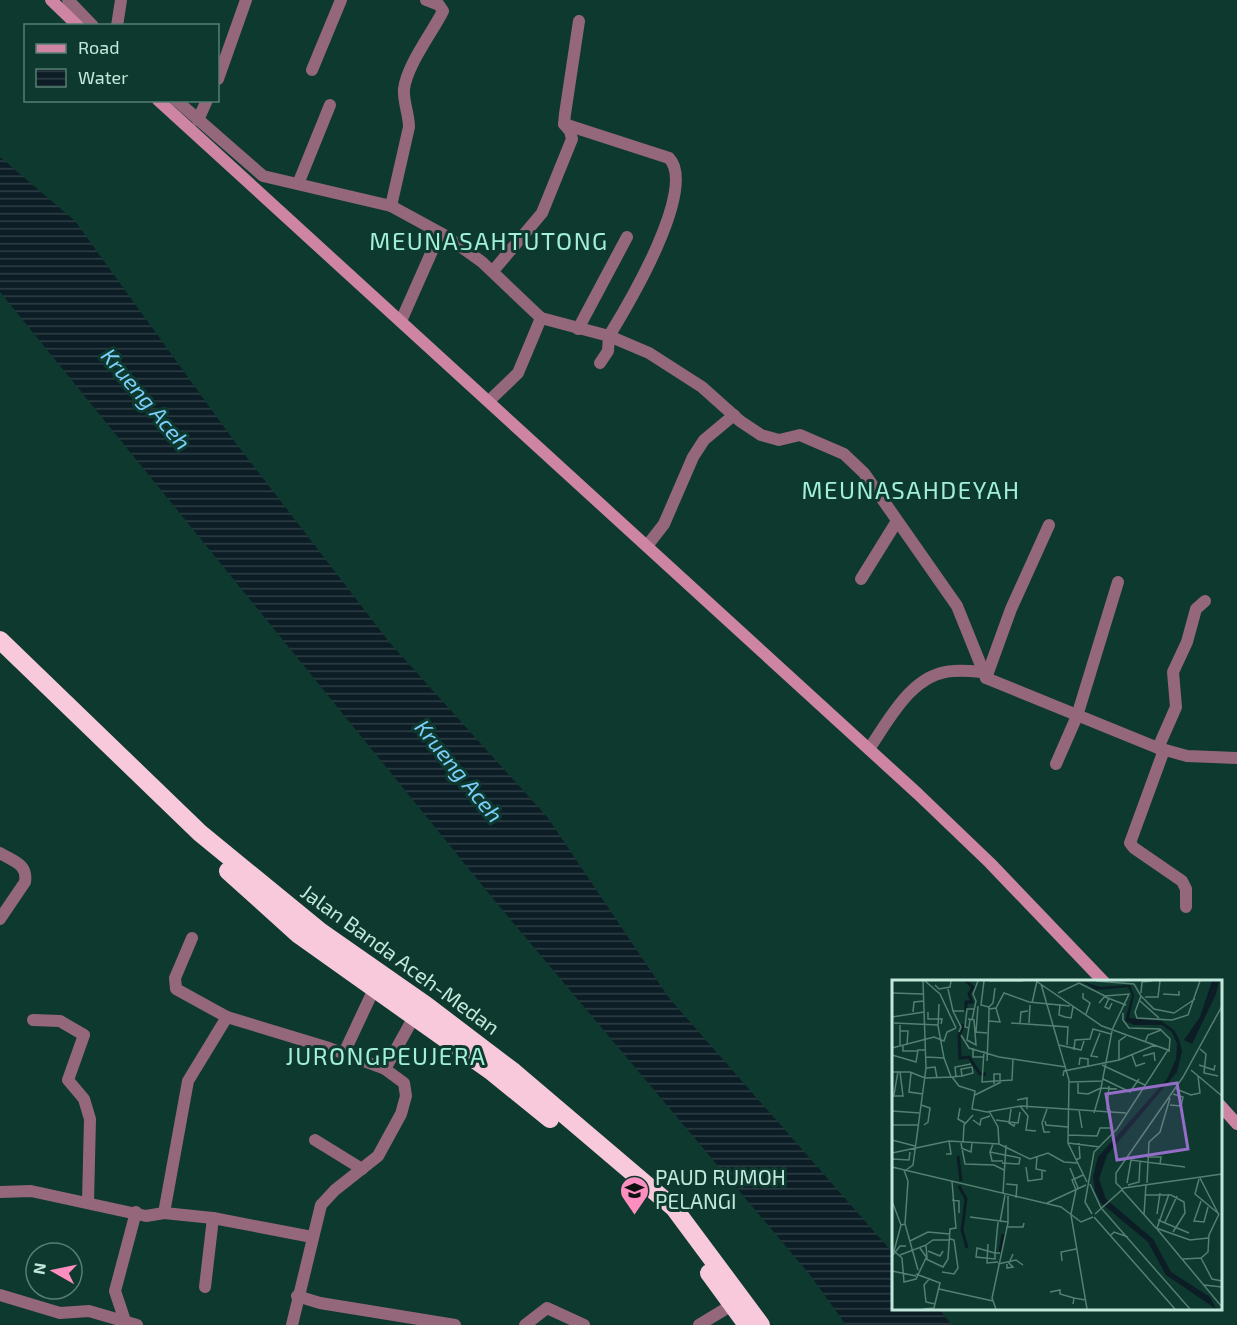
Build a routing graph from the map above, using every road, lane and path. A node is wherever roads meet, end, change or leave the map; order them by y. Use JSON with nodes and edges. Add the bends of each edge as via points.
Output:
{"nodes":[{"id":1,"x":51,"y":0,"type":"edge"},
{"id":2,"x":68,"y":0,"type":"edge"},
{"id":3,"x":121,"y":0,"type":"edge"},
{"id":4,"x":246,"y":0,"type":"edge"},
{"id":5,"x":341,"y":0,"type":"edge"},
{"id":6,"x":426,"y":0,"type":"edge"},
{"id":7,"x":579,"y":21,"type":"dead end"},
{"id":8,"x":76,"y":24,"type":"edge"},
{"id":9,"x":91,"y":24,"type":"edge"},
{"id":10,"x":117,"y":24,"type":"edge"},
{"id":11,"x":312,"y":70,"type":"dead end"},
{"id":12,"x":219,"y":76,"type":"edge"},
{"id":13,"x":160,"y":102,"type":"edge"},
{"id":14,"x":178,"y":102,"type":"edge"},
{"id":15,"x":206,"y":102,"type":"edge"},
{"id":16,"x":330,"y":105,"type":"dead end"},
{"id":17,"x":198,"y":120,"type":"junction"},
{"id":18,"x":564,"y":124,"type":"junction"},
{"id":19,"x":298,"y":183,"type":"junction"},
{"id":20,"x":391,"y":206,"type":"junction"},
{"id":21,"x":440,"y":233,"type":"junction"},
{"id":22,"x":627,"y":237,"type":"dead end"},
{"id":23,"x":493,"y":272,"type":"junction"},
{"id":24,"x":542,"y":318,"type":"junction"},
{"id":25,"x":400,"y":321,"type":"junction"},
{"id":26,"x":578,"y":329,"type":"junction"},
{"id":27,"x":609,"y":336,"type":"junction"},
{"id":28,"x":600,"y":363,"type":"dead end"},
{"id":29,"x":489,"y":401,"type":"junction"},
{"id":30,"x":734,"y":415,"type":"junction"},
{"id":31,"x":897,"y":521,"type":"junction"},
{"id":32,"x":1049,"y":525,"type":"dead end"},
{"id":33,"x":647,"y":546,"type":"junction"},
{"id":34,"x":861,"y":579,"type":"dead end"},
{"id":35,"x":1118,"y":582,"type":"dead end"},
{"id":36,"x":1205,"y":601,"type":"dead end"},
{"id":37,"x":0,"y":640,"type":"edge"},
{"id":38,"x":0,"y":655,"type":"edge"},
{"id":39,"x":984,"y":675,"type":"junction"},
{"id":40,"x":1077,"y":716,"type":"junction"},
{"id":41,"x":869,"y":749,"type":"junction"},
{"id":42,"x":1161,"y":749,"type":"junction"},
{"id":43,"x":1237,"y":758,"type":"edge"},
{"id":44,"x":1056,"y":764,"type":"dead end"},
{"id":45,"x":0,"y":853,"type":"edge"},
{"id":46,"x":1186,"y":907,"type":"dead end"},
{"id":47,"x":0,"y":919,"type":"edge"},
{"id":48,"x":192,"y":938,"type":"dead end"},
{"id":49,"x":1103,"y":980,"type":"edge"},
{"id":50,"x":374,"y":989,"type":"junction"},
{"id":51,"x":415,"y":1015,"type":"junction"},
{"id":52,"x":227,"y":1017,"type":"junction"},
{"id":53,"x":33,"y":1020,"type":"dead end"},
{"id":54,"x":344,"y":1053,"type":"junction"},
{"id":55,"x":385,"y":1069,"type":"junction"},
{"id":56,"x":1222,"y":1106,"type":"edge"},
{"id":57,"x":549,"y":1110,"type":"junction"},
{"id":58,"x":1237,"y":1124,"type":"edge"},
{"id":59,"x":315,"y":1140,"type":"dead end"},
{"id":60,"x":362,"y":1169,"type":"junction"},
{"id":61,"x":0,"y":1192,"type":"edge"},
{"id":62,"x":87,"y":1202,"type":"junction"},
{"id":63,"x":136,"y":1212,"type":"junction"},
{"id":64,"x":164,"y":1213,"type":"junction"},
{"id":65,"x":213,"y":1218,"type":"junction"},
{"id":66,"x":312,"y":1237,"type":"junction"},
{"id":67,"x":205,"y":1287,"type":"dead end"},
{"id":68,"x":0,"y":1296,"type":"edge"},
{"id":69,"x":297,"y":1296,"type":"junction"},
{"id":70,"x":732,"y":1305,"type":"junction"},
{"id":71,"x":398,"y":1321,"type":"edge"},
{"id":72,"x":131,"y":1323,"type":"edge"},
{"id":73,"x":580,"y":1324,"type":"edge"},
{"id":74,"x":292,"y":1325,"type":"edge"},
{"id":75,"x":455,"y":1325,"type":"edge"},
{"id":76,"x":525,"y":1325,"type":"edge"},
{"id":77,"x":699,"y":1325,"type":"edge"},
{"id":78,"x":747,"y":1325,"type":"edge"},
{"id":79,"x":761,"y":1325,"type":"edge"}],
"edges":[{"from":1,"to":8,"type":"street"},
{"from":2,"to":9,"type":"street"},
{"from":3,"to":10,"type":"street"},
{"from":4,"to":12,"type":"street"},
{"from":5,"to":11,"type":"street"},
{"from":6,"to":20,"type":"street","via":[[439,5],[443,12],[404,89],[409,127]]},
{"from":7,"to":18,"type":"street"},
{"from":13,"to":25,"type":"street"},
{"from":14,"to":17,"type":"street"},
{"from":15,"to":17,"type":"street"},
{"from":16,"to":19,"type":"street"},
{"from":17,"to":19,"type":"street","via":[[262,176]]},
{"from":18,"to":23,"type":"street","via":[[572,139],[546,205]]},
{"from":18,"to":27,"type":"street","via":[[669,158],[675,168],[675,194],[655,252]]},
{"from":19,"to":20,"type":"street"},
{"from":20,"to":21,"type":"street"},
{"from":21,"to":23,"type":"street"},
{"from":21,"to":25,"type":"street"},
{"from":22,"to":26,"type":"street"},
{"from":23,"to":24,"type":"street"},
{"from":24,"to":26,"type":"street"},
{"from":24,"to":29,"type":"street","via":[[518,373]]},
{"from":25,"to":29,"type":"street"},
{"from":26,"to":27,"type":"street"},
{"from":27,"to":28,"type":"street","via":[[608,351]]},
{"from":27,"to":30,"type":"street","via":[[649,353],[702,387]]},
{"from":29,"to":33,"type":"street"},
{"from":30,"to":31,"type":"street","via":[[761,435],[774,439],[800,435],[844,454],[864,473]]},
{"from":30,"to":33,"type":"street","via":[[704,440],[664,524]]},
{"from":31,"to":34,"type":"street"},
{"from":31,"to":39,"type":"street","via":[[957,606]]},
{"from":32,"to":39,"type":"street"},
{"from":33,"to":41,"type":"street"},
{"from":35,"to":40,"type":"street"},
{"from":36,"to":42,"type":"street","via":[[1196,609],[1173,672],[1176,707]]},
{"from":37,"to":57,"type":"highway","name":"Jalan Banda Aceh-Medan","via":[[200,833],[321,932],[427,1006]]},
{"from":38,"to":50,"type":"highway","name":"Jalan Banda Aceh-Medan","via":[[164,815],[299,935]]},
{"from":39,"to":40,"type":"street"},
{"from":39,"to":41,"type":"street","via":[[951,670],[925,680],[899,704]]},
{"from":40,"to":42,"type":"street"},
{"from":40,"to":44,"type":"street"},
{"from":41,"to":49,"type":"street","via":[[990,863]]},
{"from":42,"to":43,"type":"street","via":[[1187,756]]},
{"from":42,"to":46,"type":"street","via":[[1130,843],[1182,880]]},
{"from":45,"to":47,"type":"street","via":[[20,863],[26,876]]},
{"from":48,"to":52,"type":"street","via":[[175,987]]},
{"from":50,"to":51,"type":"highway","name":"Jalan Banda Aceh-Medan"},
{"from":50,"to":54,"type":"street"},
{"from":51,"to":55,"type":"street"},
{"from":51,"to":57,"type":"highway","name":"Jalan Banda Aceh-Medan"},
{"from":52,"to":54,"type":"street"},
{"from":52,"to":64,"type":"street","via":[[188,1081]]},
{"from":53,"to":62,"type":"street","via":[[60,1022],[84,1035],[68,1080],[84,1100],[90,1119]]},
{"from":54,"to":55,"type":"street"},
{"from":55,"to":60,"type":"street","via":[[404,1083],[405,1102],[383,1148]]},
{"from":56,"to":58,"type":"street"},
{"from":57,"to":70,"type":"highway","name":"Jalan Banda Aceh-Medan","via":[[674,1224]]},
{"from":57,"to":79,"type":"highway","name":"Jalan Banda Aceh-Medan","via":[[674,1208]]},
{"from":59,"to":60,"type":"street"},
{"from":60,"to":66,"type":"street","via":[[325,1200]]},
{"from":61,"to":62,"type":"street","via":[[32,1191]]},
{"from":62,"to":63,"type":"street"},
{"from":63,"to":64,"type":"street"},
{"from":63,"to":72,"type":"street","via":[[115,1292]]},
{"from":64,"to":65,"type":"street"},
{"from":65,"to":66,"type":"street"},
{"from":65,"to":67,"type":"street"},
{"from":66,"to":69,"type":"street"},
{"from":68,"to":72,"type":"street","via":[[60,1312],[89,1311]]},
{"from":69,"to":71,"type":"street"},
{"from":69,"to":74,"type":"street"},
{"from":70,"to":77,"type":"street"},
{"from":70,"to":78,"type":"highway","name":"Jalan Banda Aceh-Medan"},
{"from":71,"to":75,"type":"street"},
{"from":73,"to":76,"type":"street","via":[[547,1308]]}]}
